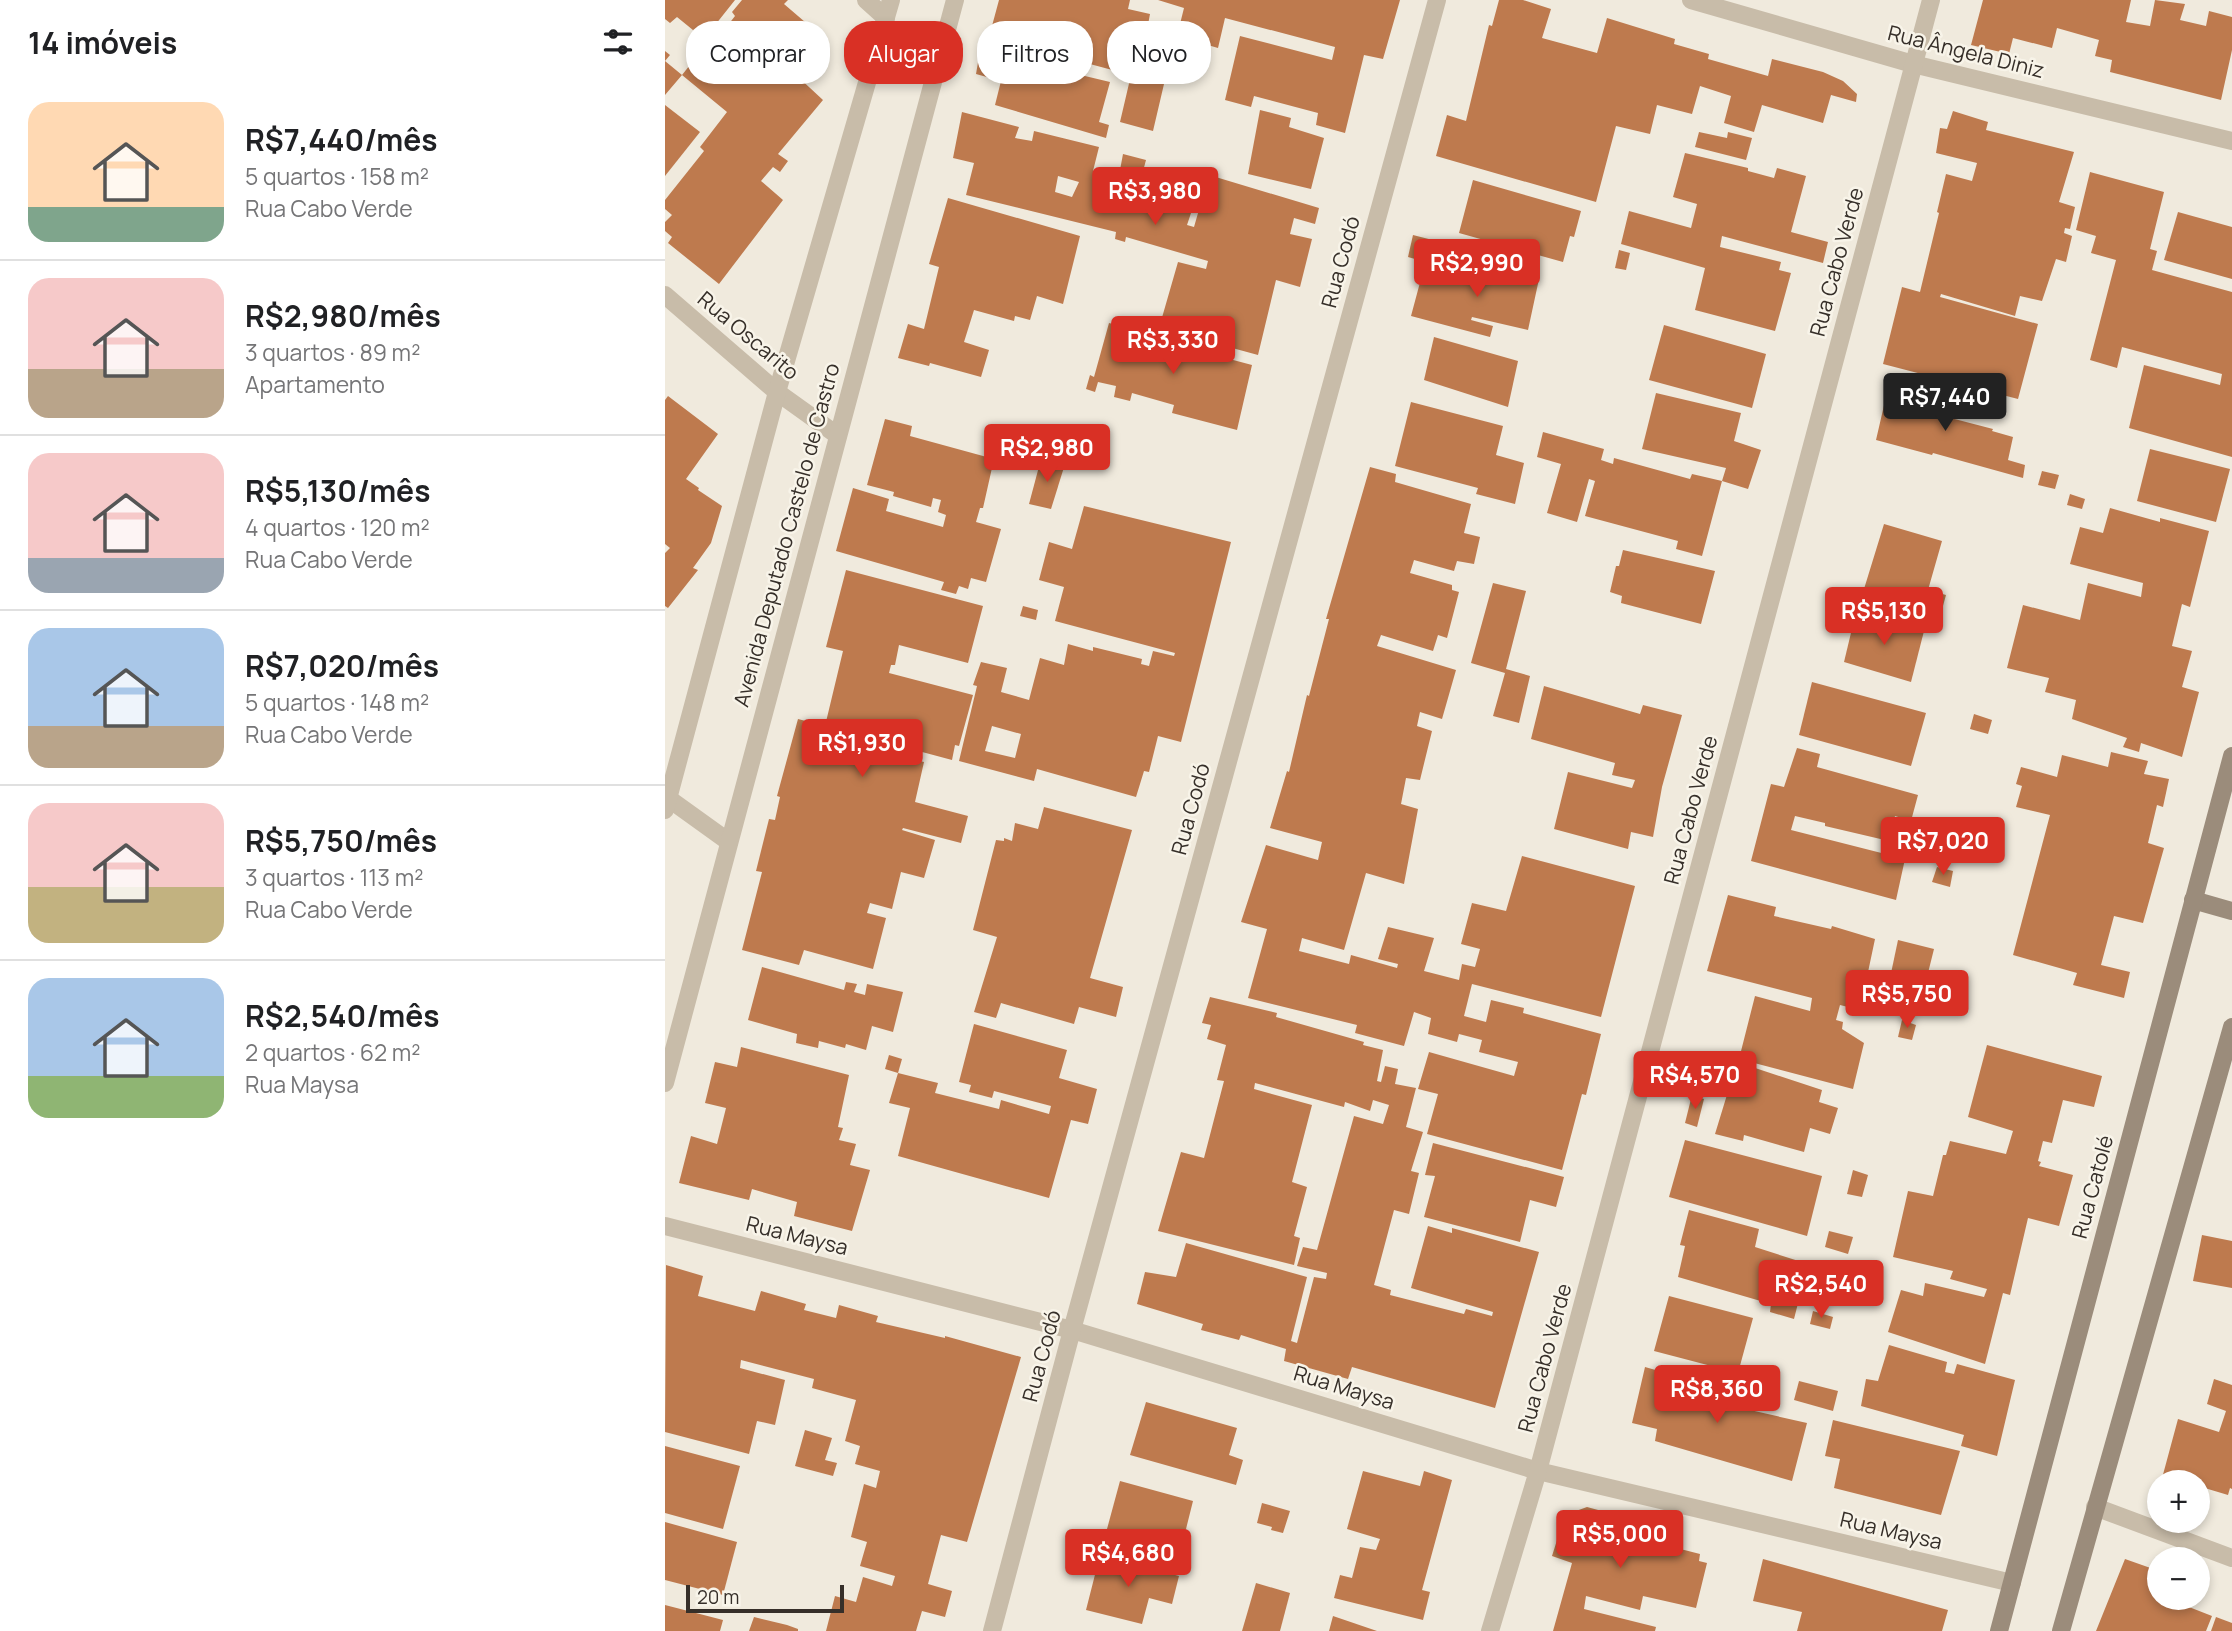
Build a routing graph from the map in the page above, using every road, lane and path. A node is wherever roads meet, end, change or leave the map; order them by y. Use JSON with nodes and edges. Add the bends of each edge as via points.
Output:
{"nodes":[{"id":1,"x":866,"y":0,"type":"edge"},
{"id":2,"x":955,"y":0,"type":"edge"},
{"id":3,"x":1437,"y":0,"type":"edge"},
{"id":4,"x":1691,"y":0,"type":"edge"},
{"id":5,"x":1931,"y":0,"type":"edge"},
{"id":6,"x":888,"y":9,"type":"edge"},
{"id":7,"x":1913,"y":64,"type":"junction"},
{"id":8,"x":2232,"y":141,"type":"edge"},
{"id":9,"x":665,"y":295,"type":"edge"},
{"id":10,"x":777,"y":392,"type":"junction"},
{"id":11,"x":837,"y":435,"type":"junction"},
{"id":12,"x":2232,"y":756,"type":"edge"},
{"id":13,"x":666,"y":802,"type":"edge"},
{"id":14,"x":729,"y":842,"type":"junction"},
{"id":15,"x":2193,"y":900,"type":"junction"},
{"id":16,"x":2232,"y":911,"type":"edge"},
{"id":17,"x":2232,"y":1027,"type":"edge"},
{"id":18,"x":665,"y":1083,"type":"edge"},
{"id":19,"x":665,"y":1226,"type":"edge"},
{"id":20,"x":1072,"y":1330,"type":"junction"},
{"id":21,"x":1538,"y":1471,"type":"junction"},
{"id":22,"x":2095,"y":1507,"type":"junction"},
{"id":23,"x":2232,"y":1558,"type":"edge"},
{"id":24,"x":2012,"y":1583,"type":"junction"},
{"id":25,"x":992,"y":1631,"type":"edge"},
{"id":26,"x":1490,"y":1631,"type":"edge"},
{"id":27,"x":1999,"y":1631,"type":"edge"},
{"id":28,"x":2061,"y":1631,"type":"edge"}],
"edges":[{"from":1,"to":6,"type":"street"},
{"from":2,"to":11,"type":"street","name":"Avenida Deputado Castelo de Castro"},
{"from":3,"to":20,"type":"street","name":"Rua Codó"},
{"from":4,"to":7,"type":"street","name":"Rua Ângela Diniz"},
{"from":5,"to":7,"type":"street","name":"Rua Cabo Verde"},
{"from":6,"to":10,"type":"street"},
{"from":7,"to":8,"type":"street","name":"Rua Ângela Diniz"},
{"from":7,"to":21,"type":"street","name":"Rua Cabo Verde"},
{"from":9,"to":10,"type":"street","name":"Rua Oscarito"},
{"from":10,"to":11,"type":"street","name":"Rua Oscarito"},
{"from":10,"to":13,"type":"street"},
{"from":11,"to":14,"type":"street","name":"Avenida Deputado Castelo de Castro"},
{"from":12,"to":15,"type":"street","name":"Rua Catolé"},
{"from":13,"to":14,"type":"street"},
{"from":14,"to":18,"type":"street","name":"Avenida Deputado Castelo de Castro"},
{"from":15,"to":16,"type":"street"},
{"from":15,"to":24,"type":"street","name":"Rua Catolé"},
{"from":17,"to":22,"type":"street"},
{"from":19,"to":20,"type":"street","name":"Rua Maysa"},
{"from":20,"to":21,"type":"street","name":"Rua Maysa"},
{"from":20,"to":25,"type":"street","name":"Rua Codó"},
{"from":21,"to":24,"type":"street","name":"Rua Maysa"},
{"from":21,"to":26,"type":"street","name":"Rua Cabo Verde"},
{"from":22,"to":23,"type":"street"},
{"from":22,"to":28,"type":"street"},
{"from":24,"to":27,"type":"street","name":"Rua Catolé"}]}
